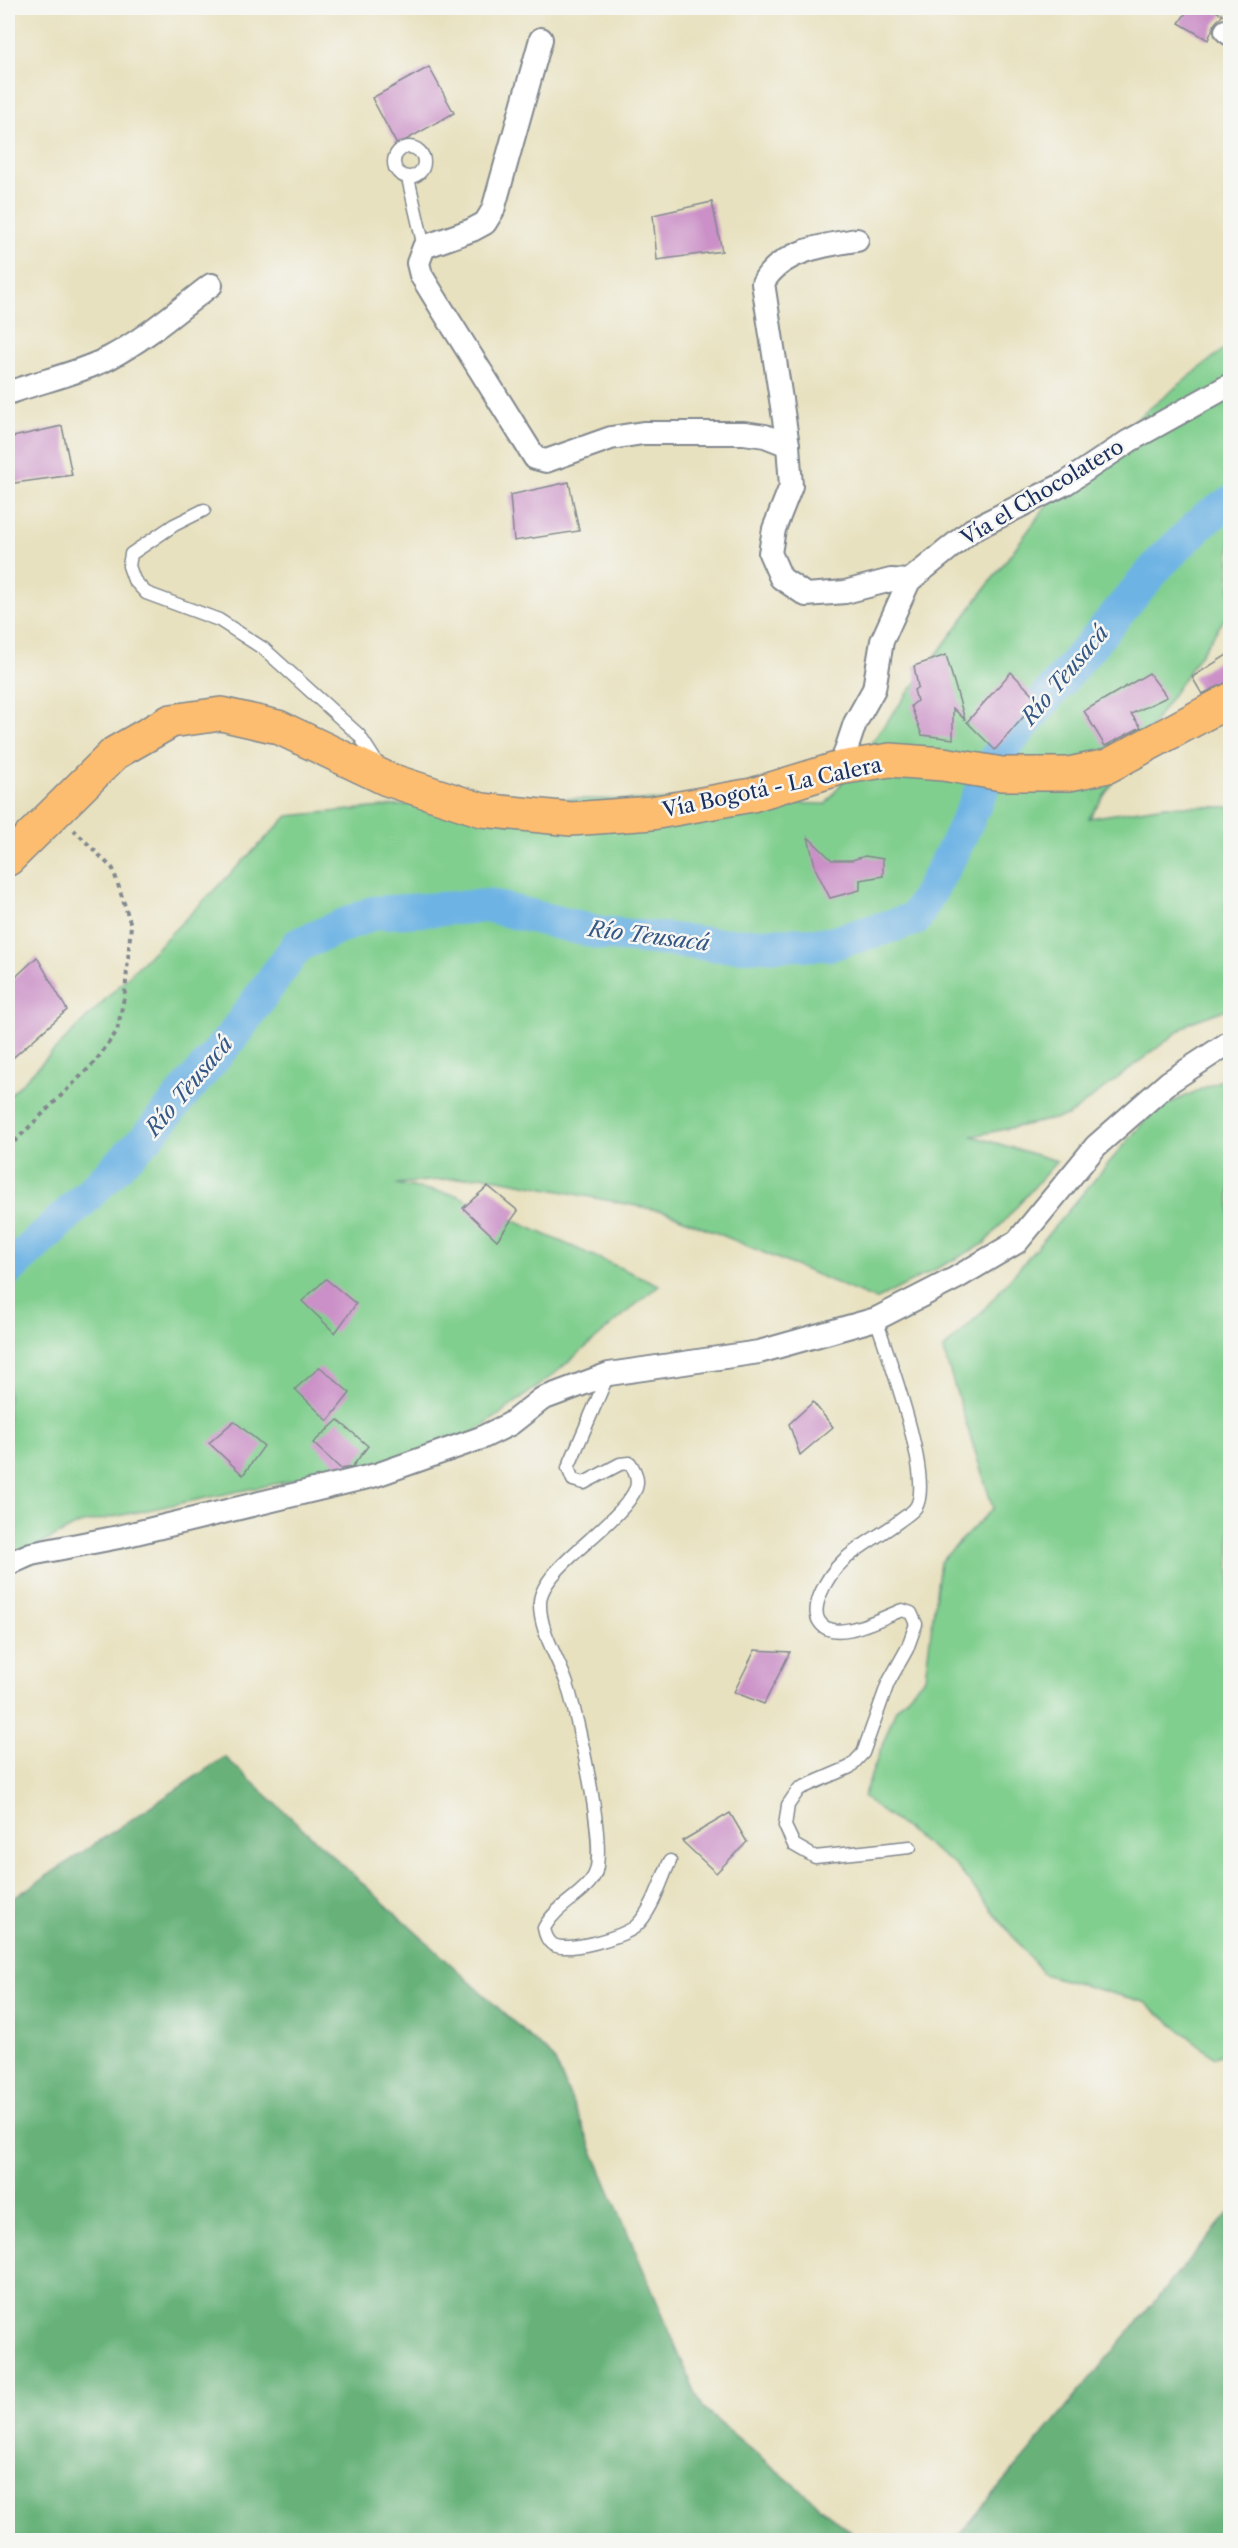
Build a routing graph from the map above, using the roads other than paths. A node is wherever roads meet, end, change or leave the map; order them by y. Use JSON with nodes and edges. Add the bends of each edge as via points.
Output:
{"nodes":[{"id":1,"x":541,"y":39,"type":"dead end"},
{"id":2,"x":408,"y":178,"type":"dead end"},
{"id":3,"x":857,"y":240,"type":"dead end"},
{"id":4,"x":424,"y":247,"type":"junction"},
{"id":5,"x":211,"y":285,"type":"dead end"},
{"id":6,"x":1230,"y":385,"type":"edge"},
{"id":7,"x":8,"y":393,"type":"edge"},
{"id":8,"x":788,"y":445,"type":"junction"},
{"id":9,"x":204,"y":510,"type":"dead end"},
{"id":10,"x":909,"y":581,"type":"junction"},
{"id":11,"x":1230,"y":700,"type":"edge"},
{"id":12,"x":840,"y":768,"type":"junction"},
{"id":13,"x":387,"y":779,"type":"junction"},
{"id":14,"x":8,"y":859,"type":"edge"},
{"id":15,"x":1230,"y":1042,"type":"edge"},
{"id":16,"x":876,"y":1319,"type":"junction"},
{"id":17,"x":609,"y":1374,"type":"junction"},
{"id":18,"x":8,"y":1564,"type":"edge"},
{"id":19,"x":910,"y":1847,"type":"dead end"},
{"id":20,"x":670,"y":1861,"type":"dead end"}],
"edges":[{"from":1,"to":4,"type":"street","via":[[493,210],[485,223],[472,230]]},
{"from":2,"to":4,"type":"lane"},
{"from":3,"to":8,"type":"street","via":[[808,250],[782,262],[768,273],[763,283]]},
{"from":4,"to":8,"type":"street","via":[[418,257],[421,275],[535,458],[546,461],[611,438],[643,433],[744,433]]},
{"from":5,"to":7,"type":"street","via":[[108,358]]},
{"from":6,"to":10,"type":"street","name":"Vía el Chocolatero","via":[[1129,441],[1066,483],[972,530]]},
{"from":8,"to":10,"type":"street","via":[[791,486],[774,529],[770,553],[781,578],[806,595],[844,592],[891,580]]},
{"from":9,"to":13,"type":"lane","via":[[130,554],[134,580],[146,592],[219,620],[264,649],[359,735]]},
{"from":10,"to":12,"type":"street","name":"Vía el Chocolatero","via":[[882,641],[874,689],[855,723]]},
{"from":11,"to":12,"type":"main road","name":"Vía Bogotá - La Calera","via":[[1108,766],[1068,774],[1002,774],[890,760]]},
{"from":12,"to":13,"type":"main road","name":"Vía Bogotá - La Calera","via":[[752,795],[652,813],[571,819],[482,810]]},
{"from":13,"to":14,"type":"main road","name":"Vía Bogotá - La Calera","via":[[278,727],[221,714],[171,721],[115,753]]},
{"from":15,"to":16,"type":"street","via":[[1169,1082],[1096,1146],[1017,1242]]},
{"from":16,"to":17,"type":"street","via":[[759,1352]]},
{"from":16,"to":19,"type":"lane","via":[[902,1400],[922,1493],[915,1509],[854,1549],[827,1577],[816,1616],[823,1628],[836,1632],[902,1610],[911,1613],[916,1624],[908,1649],[888,1683],[863,1753],[850,1767],[799,1790],[788,1805],[784,1827],[794,1845],[815,1857]]},
{"from":17,"to":18,"type":"street","via":[[542,1399],[510,1425],[481,1438],[376,1474],[119,1537],[31,1554]]},
{"from":17,"to":20,"type":"lane","via":[[568,1468],[573,1480],[584,1483],[630,1463],[637,1474],[636,1488],[610,1521],[548,1583],[540,1597],[540,1613],[567,1683],[582,1746],[598,1860],[595,1875],[586,1886],[549,1918],[544,1928],[546,1937],[553,1945],[565,1948],[604,1940],[634,1928],[646,1914]]}]}
